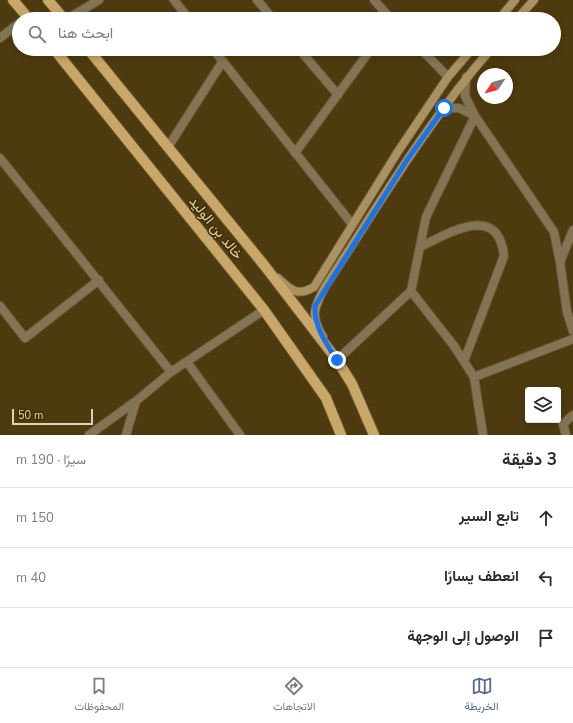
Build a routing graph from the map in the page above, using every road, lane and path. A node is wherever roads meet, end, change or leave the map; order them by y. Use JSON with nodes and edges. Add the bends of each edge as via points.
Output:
{"nodes":[{"id":1,"x":13,"y":0,"type":"edge"},
{"id":2,"x":48,"y":0,"type":"edge"},
{"id":3,"x":99,"y":0,"type":"edge"},
{"id":4,"x":174,"y":0,"type":"edge"},
{"id":5,"x":374,"y":0,"type":"edge"},
{"id":6,"x":516,"y":0,"type":"edge"},
{"id":7,"x":534,"y":0,"type":"edge"},
{"id":8,"x":259,"y":1,"type":"edge"},
{"id":9,"x":21,"y":12,"type":"edge"},
{"id":10,"x":59,"y":12,"type":"edge"},
{"id":11,"x":78,"y":12,"type":"edge"},
{"id":12,"x":183,"y":12,"type":"edge"},
{"id":13,"x":268,"y":12,"type":"edge"},
{"id":14,"x":385,"y":12,"type":"edge"},
{"id":15,"x":505,"y":12,"type":"edge"},
{"id":16,"x":523,"y":12,"type":"edge"},
{"id":17,"x":12,"y":29,"type":"edge"},
{"id":18,"x":0,"y":38,"type":"edge"},
{"id":19,"x":60,"y":56,"type":"edge"},
{"id":20,"x":94,"y":56,"type":"edge"},
{"id":21,"x":218,"y":56,"type":"edge"},
{"id":22,"x":305,"y":56,"type":"edge"},
{"id":23,"x":366,"y":56,"type":"edge"},
{"id":24,"x":428,"y":56,"type":"edge"},
{"id":25,"x":466,"y":56,"type":"edge"},
{"id":26,"x":485,"y":56,"type":"edge"},
{"id":27,"x":222,"y":61,"type":"junction"},
{"id":28,"x":448,"y":77,"type":"junction"},
{"id":29,"x":466,"y":77,"type":"junction"},
{"id":30,"x":338,"y":95,"type":"junction"},
{"id":31,"x":444,"y":108,"type":"junction"},
{"id":32,"x":475,"y":116,"type":"junction"},
{"id":33,"x":168,"y":147,"type":"junction"},
{"id":34,"x":295,"y":154,"type":"junction"},
{"id":35,"x":0,"y":158,"type":"edge"},
{"id":36,"x":3,"y":169,"type":"edge"},
{"id":37,"x":352,"y":224,"type":"junction"},
{"id":38,"x":573,"y":230,"type":"edge"},
{"id":39,"x":420,"y":247,"type":"junction"},
{"id":40,"x":560,"y":262,"type":"junction"},
{"id":41,"x":264,"y":265,"type":"junction"},
{"id":42,"x":99,"y":280,"type":"junction"},
{"id":43,"x":411,"y":291,"type":"junction"},
{"id":44,"x":0,"y":306,"type":"edge"},
{"id":45,"x":264,"y":310,"type":"junction"},
{"id":46,"x":572,"y":327,"type":"edge"},
{"id":47,"x":573,"y":339,"type":"edge"},
{"id":48,"x":337,"y":360,"type":"junction"},
{"id":49,"x":464,"y":361,"type":"junction"},
{"id":50,"x":187,"y":362,"type":"junction"},
{"id":51,"x":171,"y":372,"type":"junction"},
{"id":52,"x":474,"y":377,"type":"junction"},
{"id":53,"x":136,"y":401,"type":"junction"},
{"id":54,"x":573,"y":415,"type":"edge"},
{"id":55,"x":89,"y":435,"type":"edge"},
{"id":56,"x":126,"y":435,"type":"edge"},
{"id":57,"x":240,"y":435,"type":"edge"},
{"id":58,"x":341,"y":435,"type":"edge"},
{"id":59,"x":374,"y":435,"type":"edge"},
{"id":60,"x":483,"y":435,"type":"edge"},
{"id":61,"x":566,"y":435,"type":"edge"}],
"edges":[{"from":1,"to":9,"type":"main road"},
{"from":2,"to":10,"type":"main road"},
{"from":3,"to":11,"type":"street"},
{"from":4,"to":12,"type":"street"},
{"from":5,"to":14,"type":"street"},
{"from":6,"to":15,"type":"main road"},
{"from":7,"to":16,"type":"main road"},
{"from":8,"to":13,"type":"street"},
{"from":17,"to":18,"type":"street"},
{"from":19,"to":45,"type":"main road","name":"خالد بن الوليد"},
{"from":20,"to":33,"type":"main road","name":"خالد بن الوليد"},
{"from":21,"to":27,"type":"street"},
{"from":22,"to":30,"type":"street"},
{"from":23,"to":30,"type":"street"},
{"from":24,"to":28,"type":"street"},
{"from":25,"to":28,"type":"main road"},
{"from":26,"to":29,"type":"main road"},
{"from":27,"to":33,"type":"street"},
{"from":27,"to":34,"type":"street"},
{"from":28,"to":37,"type":"main road"},
{"from":29,"to":31,"type":"main road"},
{"from":29,"to":32,"type":"street","via":[[465,96]]},
{"from":30,"to":34,"type":"street"},
{"from":31,"to":32,"type":"street","via":[[459,108]]},
{"from":31,"to":48,"type":"main road","via":[[386,193],[315,306],[314,316],[318,330]]},
{"from":32,"to":39,"type":"street","via":[[426,217]]},
{"from":32,"to":40,"type":"street","via":[[554,232]]},
{"from":33,"to":41,"type":"main road","name":"خالد بن الوليد"},
{"from":34,"to":37,"type":"street"},
{"from":35,"to":36,"type":"street"},
{"from":36,"to":42,"type":"street"},
{"from":37,"to":41,"type":"main road","via":[[314,288],[305,293],[295,292]]},
{"from":38,"to":40,"type":"street"},
{"from":39,"to":43,"type":"street"},
{"from":39,"to":49,"type":"street","via":[[462,227],[478,224],[492,229],[502,242],[504,256]]},
{"from":40,"to":46,"type":"street","via":[[567,312]]},
{"from":41,"to":48,"type":"main road","name":"خالد بن الوليد"},
{"from":42,"to":44,"type":"street","via":[[26,338]]},
{"from":42,"to":51,"type":"street"},
{"from":43,"to":48,"type":"street"},
{"from":43,"to":49,"type":"street"},
{"from":45,"to":50,"type":"street"},
{"from":45,"to":58,"type":"main road","name":"خالد بن الوليد","via":[[326,398]]},
{"from":47,"to":52,"type":"street"},
{"from":48,"to":59,"type":"main road","name":"خالد بن الوليد","via":[[352,384]]},
{"from":49,"to":52,"type":"street"},
{"from":50,"to":51,"type":"street"},
{"from":50,"to":57,"type":"street"},
{"from":51,"to":53,"type":"street"},
{"from":52,"to":60,"type":"street"},
{"from":53,"to":55,"type":"street"},
{"from":53,"to":56,"type":"street"},
{"from":54,"to":61,"type":"street","via":[[563,424]]}]}
